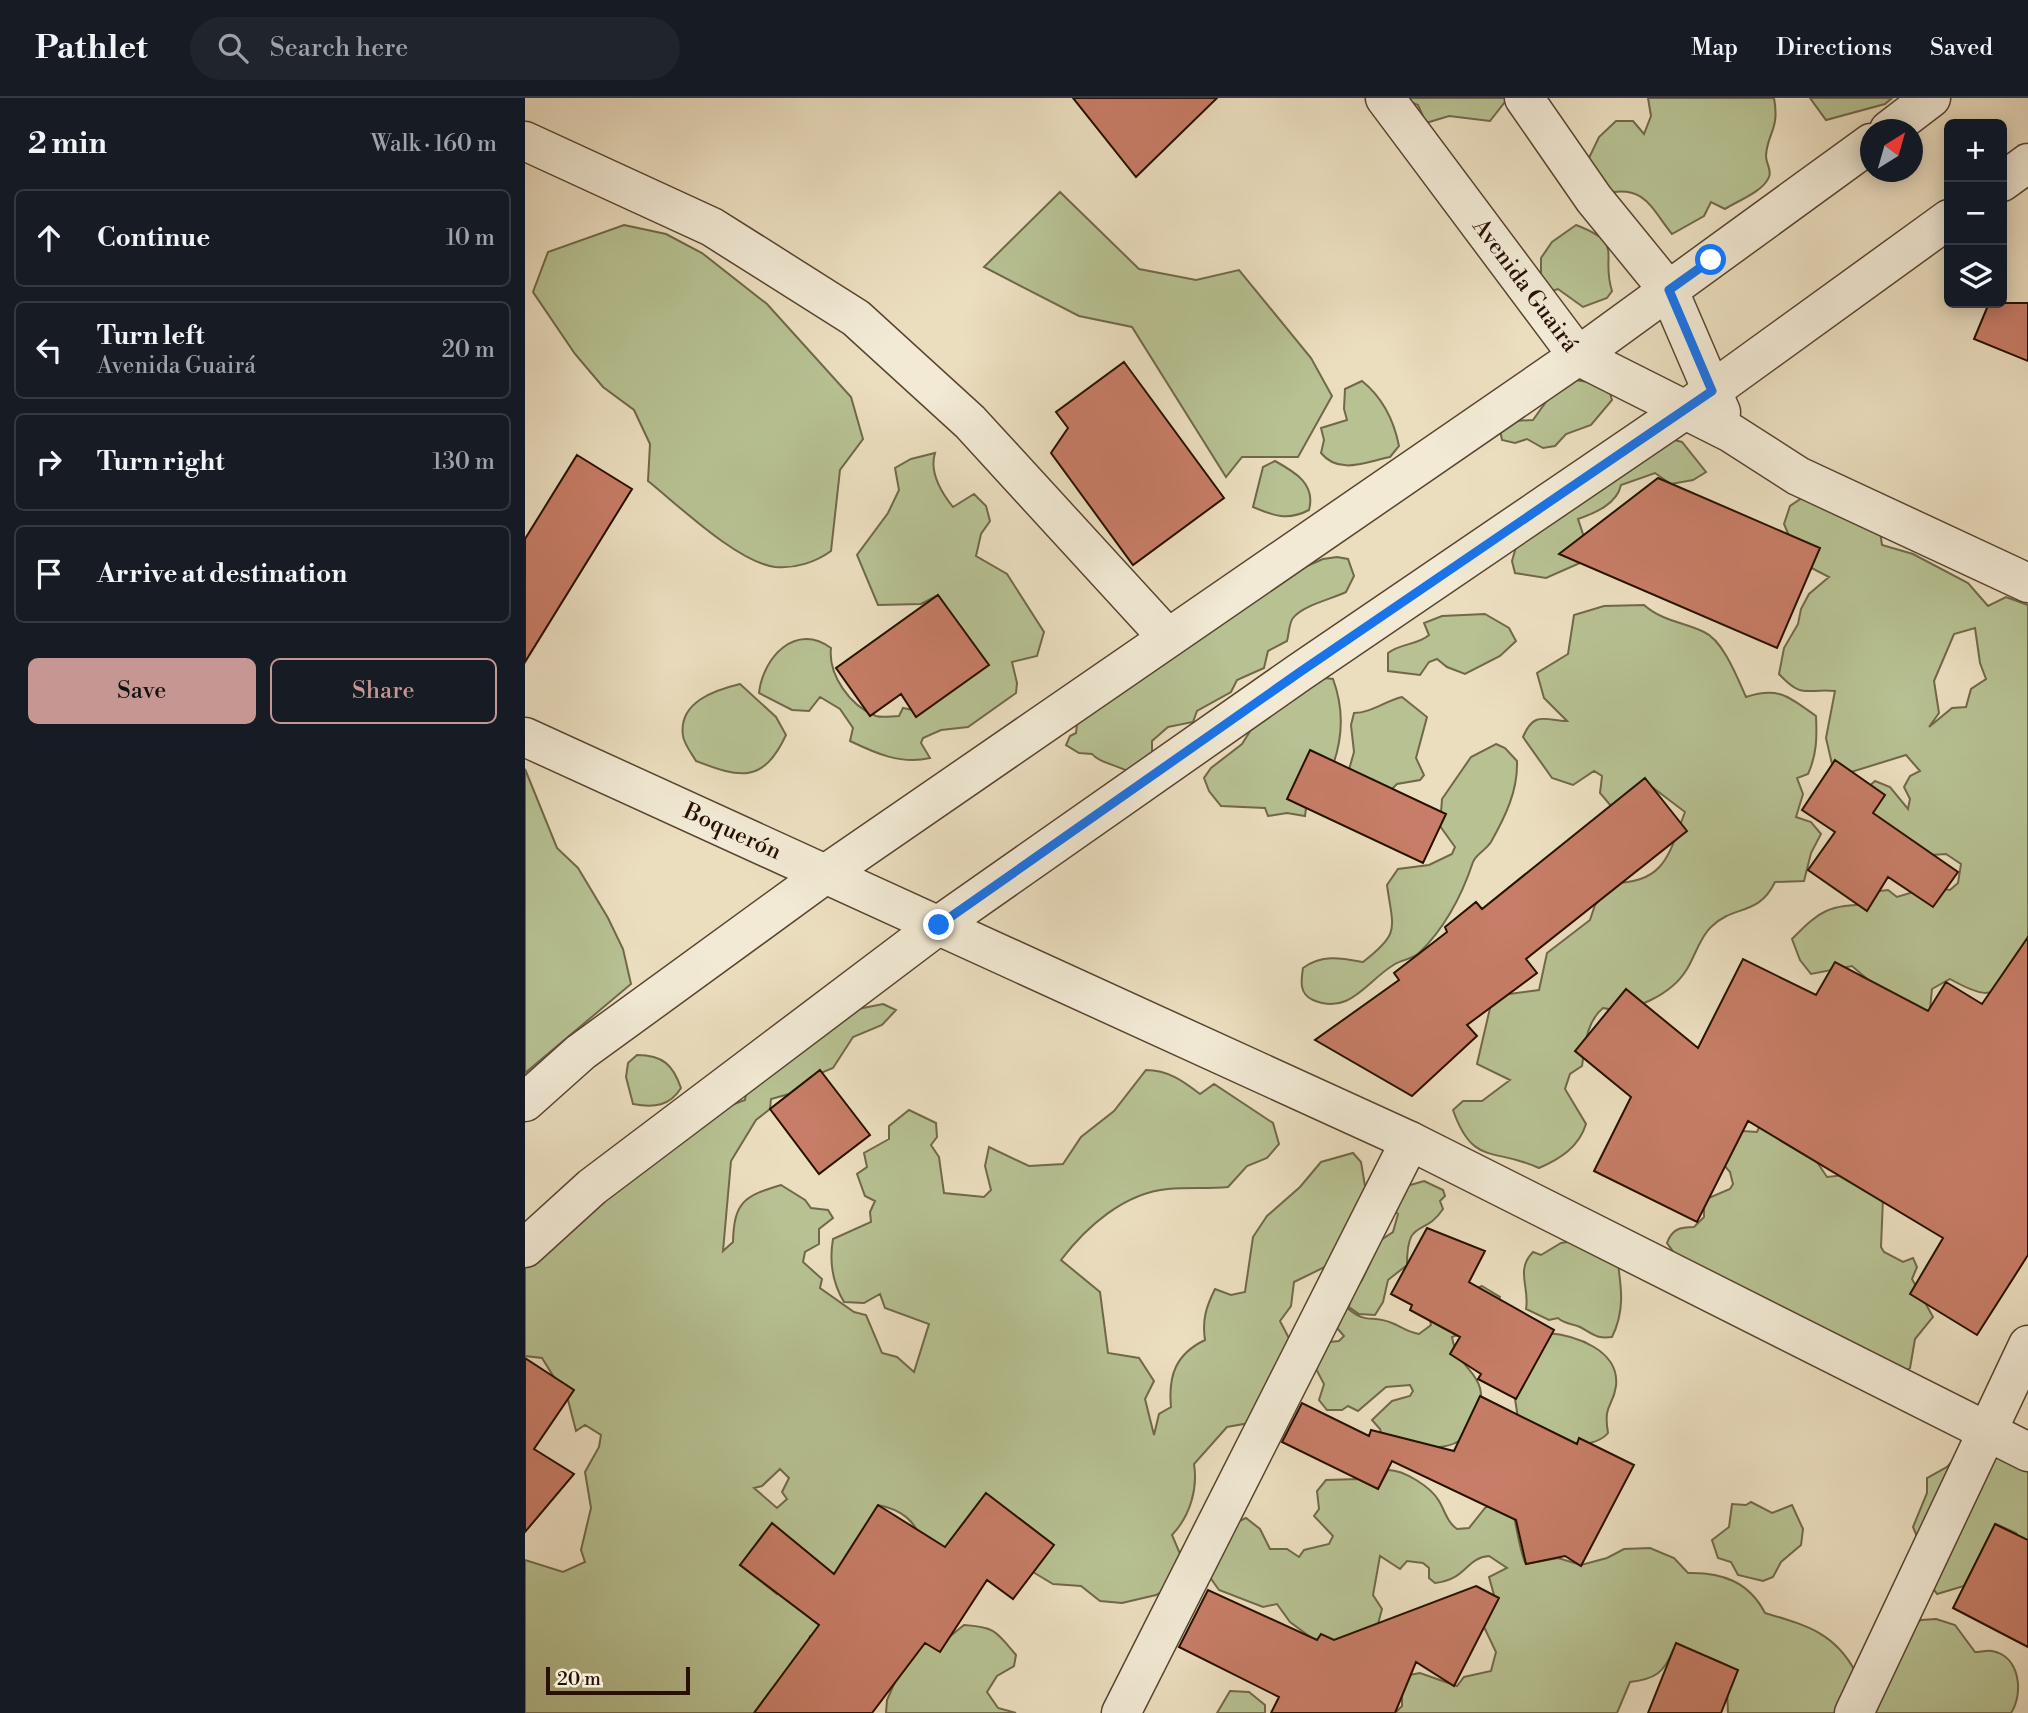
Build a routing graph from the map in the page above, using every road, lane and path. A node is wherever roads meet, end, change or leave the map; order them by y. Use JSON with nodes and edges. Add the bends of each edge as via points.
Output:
{"nodes":[{"id":1,"x":1385,"y":98,"type":"edge"},
{"id":2,"x":1524,"y":98,"type":"edge"},
{"id":3,"x":1931,"y":98,"type":"edge"},
{"id":4,"x":1903,"y":119,"type":"edge"},
{"id":5,"x":525,"y":141,"type":"edge"},
{"id":6,"x":1860,"y":151,"type":"edge"},
{"id":7,"x":2028,"y":163,"type":"edge"},
{"id":8,"x":2007,"y":178,"type":"edge"},
{"id":9,"x":1944,"y":223,"type":"edge"},
{"id":10,"x":1669,"y":290,"type":"junction"},
{"id":11,"x":1578,"y":356,"type":"junction"},
{"id":12,"x":1699,"y":400,"type":"junction"},
{"id":13,"x":2028,"y":583,"type":"edge"},
{"id":14,"x":1168,"y":638,"type":"junction"},
{"id":15,"x":525,"y":737,"type":"edge"},
{"id":16,"x":827,"y":873,"type":"junction"},
{"id":17,"x":939,"y":925,"type":"junction"},
{"id":18,"x":525,"y":1102,"type":"edge"},
{"id":19,"x":1410,"y":1141,"type":"junction"},
{"id":20,"x":525,"y":1248,"type":"edge"},
{"id":21,"x":2028,"y":1345,"type":"edge"},
{"id":22,"x":1987,"y":1432,"type":"junction"},
{"id":23,"x":2028,"y":1452,"type":"edge"},
{"id":24,"x":1121,"y":1713,"type":"edge"},
{"id":25,"x":1854,"y":1713,"type":"edge"}],
"edges":[{"from":1,"to":11,"type":"street","name":"Avenida Guairá"},
{"from":2,"to":10,"type":"street","via":[[1594,199]]},
{"from":3,"to":4,"type":"street"},
{"from":5,"to":14,"type":"street","via":[[712,227],[856,318],[970,422]]},
{"from":6,"to":10,"type":"street"},
{"from":7,"to":8,"type":"street"},
{"from":9,"to":12,"type":"street"},
{"from":10,"to":11,"type":"street"},
{"from":10,"to":12,"type":"street"},
{"from":11,"to":12,"type":"street","name":"Avenida Guairá"},
{"from":11,"to":14,"type":"street"},
{"from":12,"to":13,"type":"street","via":[[1731,433],[1798,476]]},
{"from":12,"to":17,"type":"street"},
{"from":14,"to":16,"type":"street"},
{"from":15,"to":16,"type":"street","name":"Boquerón"},
{"from":16,"to":17,"type":"street","name":"Boquerón"},
{"from":16,"to":18,"type":"street","via":[[581,1052]]},
{"from":17,"to":19,"type":"street","name":"Boquerón"},
{"from":17,"to":20,"type":"street","via":[[592,1187]]},
{"from":19,"to":22,"type":"street","name":"Boquerón"},
{"from":19,"to":24,"type":"street"},
{"from":21,"to":22,"type":"street"},
{"from":22,"to":23,"type":"street","name":"Boquerón"},
{"from":22,"to":25,"type":"street"}]}
